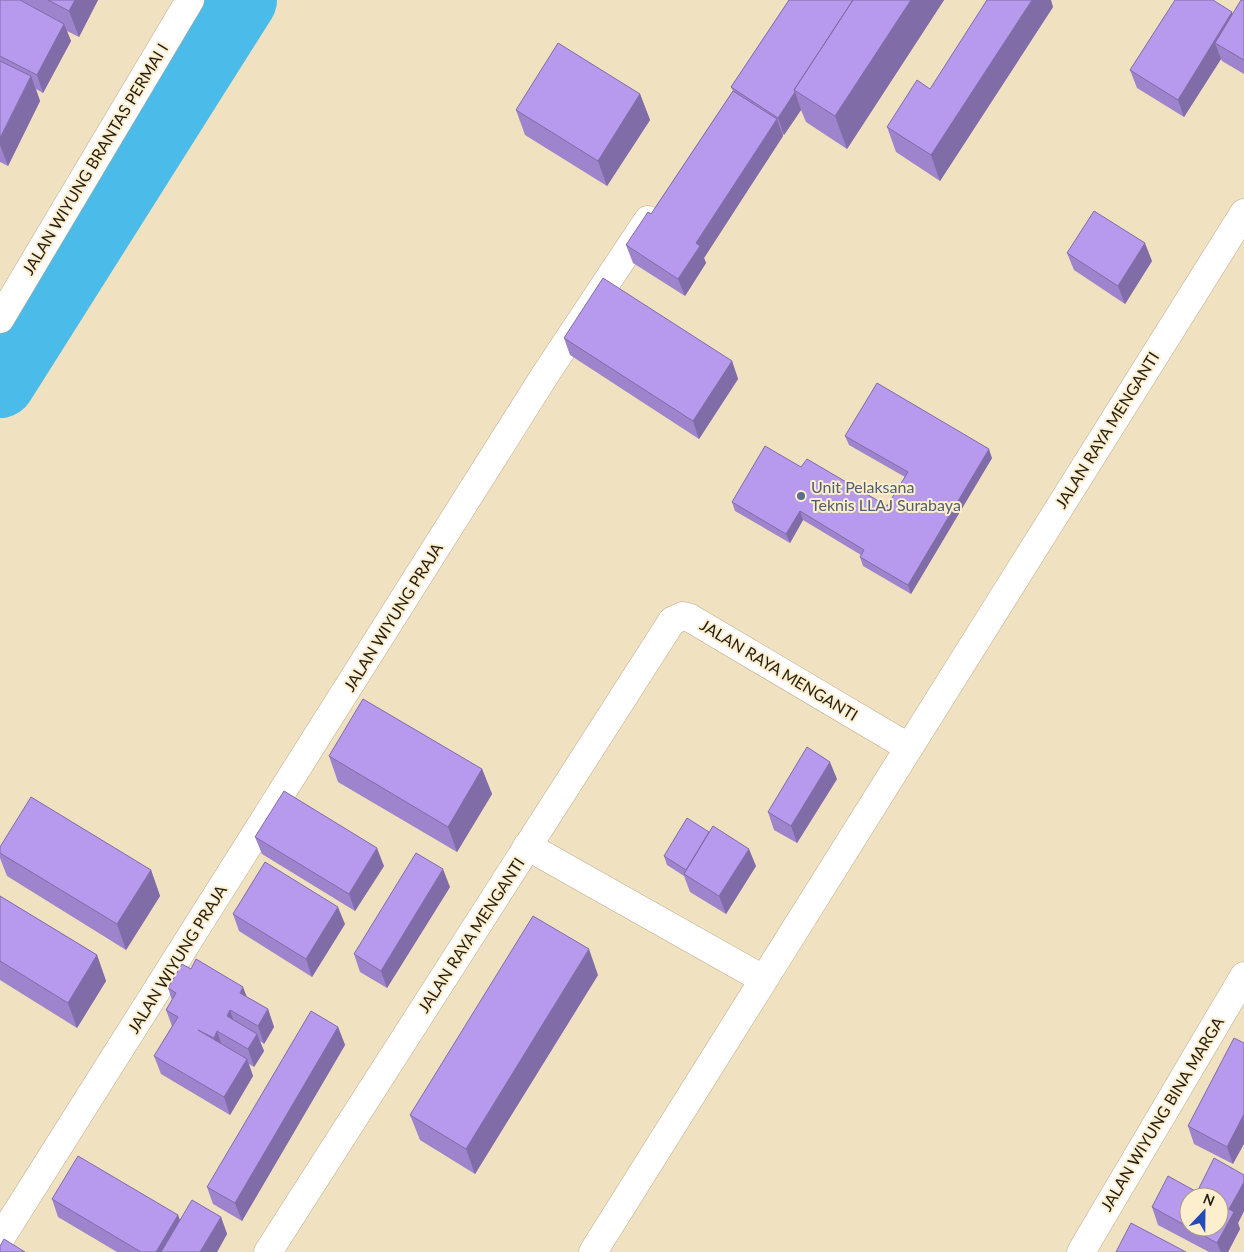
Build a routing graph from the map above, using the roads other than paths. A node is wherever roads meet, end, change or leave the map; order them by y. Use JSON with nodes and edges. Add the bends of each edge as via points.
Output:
{"nodes":[{"id":1,"x":190,"y":0,"type":"edge"},
{"id":2,"x":664,"y":196,"type":"edge"},
{"id":3,"x":1244,"y":213,"type":"edge"},
{"id":4,"x":0,"y":319,"type":"edge"},
{"id":5,"x":908,"y":747,"type":"junction"},
{"id":6,"x":527,"y":846,"type":"junction"},
{"id":7,"x":1244,"y":976,"type":"edge"},
{"id":8,"x":763,"y":979,"type":"junction"},
{"id":9,"x":0,"y":1239,"type":"edge"},
{"id":10,"x":268,"y":1252,"type":"edge"},
{"id":11,"x":593,"y":1252,"type":"edge"},
{"id":12,"x":1081,"y":1252,"type":"edge"}],
"edges":[{"from":1,"to":4,"type":"street","name":"JALAN WIYUNG BRANTAS PERMAI I"},
{"from":2,"to":9,"type":"street","name":"JALAN WIYUNG PRAJA","via":[[540,384]]},
{"from":3,"to":5,"type":"street","name":"JALAN RAYA MENGANTI"},
{"from":5,"to":6,"type":"street","name":"JALAN RAYA MENGANTI","via":[[683,616],[672,621]]},
{"from":5,"to":8,"type":"street"},
{"from":6,"to":8,"type":"street"},
{"from":6,"to":10,"type":"street","name":"JALAN RAYA MENGANTI"},
{"from":7,"to":12,"type":"street","name":"JALAN WIYUNG BINA MARGA"},
{"from":8,"to":11,"type":"street"}]}
